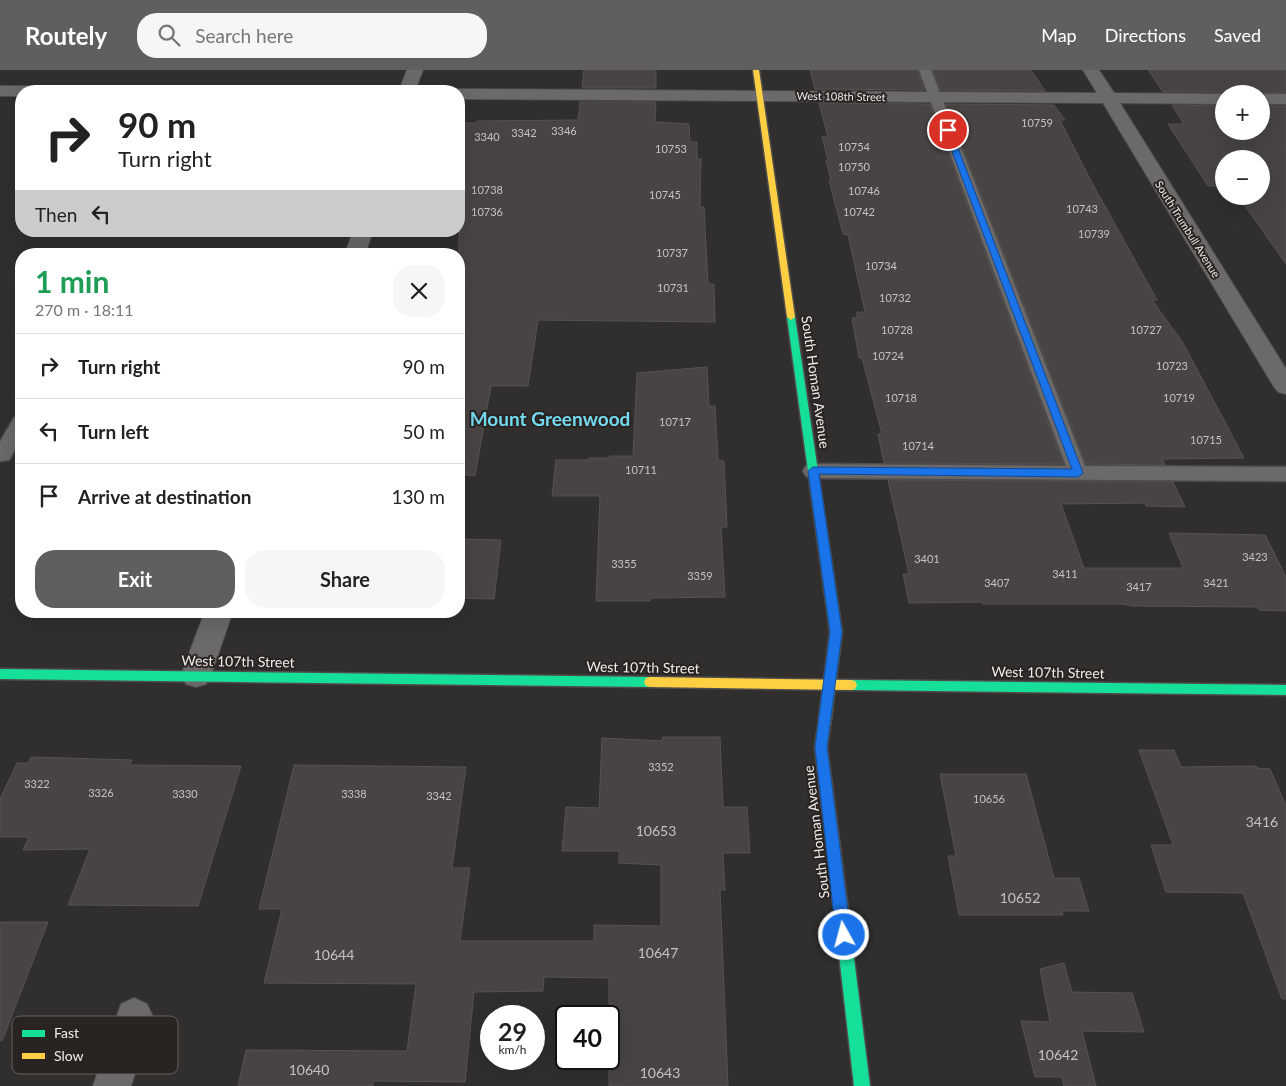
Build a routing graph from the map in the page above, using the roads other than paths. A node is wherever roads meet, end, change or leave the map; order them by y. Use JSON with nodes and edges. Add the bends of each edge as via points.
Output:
{"nodes":[{"id":1,"x":415,"y":70,"type":"edge"},
{"id":2,"x":756,"y":70,"type":"edge"},
{"id":3,"x":925,"y":70,"type":"edge"},
{"id":4,"x":1091,"y":70,"type":"edge"},
{"id":5,"x":409,"y":85,"type":"edge"},
{"id":6,"x":0,"y":91,"type":"edge"},
{"id":7,"x":15,"y":91,"type":"edge"},
{"id":8,"x":465,"y":94,"type":"edge"},
{"id":9,"x":760,"y":96,"type":"junction"},
{"id":10,"x":935,"y":97,"type":"junction"},
{"id":11,"x":1108,"y":98,"type":"junction"},
{"id":12,"x":1215,"y":99,"type":"edge"},
{"id":13,"x":1270,"y":99,"type":"edge"},
{"id":14,"x":1286,"y":99,"type":"edge"},
{"id":15,"x":1286,"y":387,"type":"edge"},
{"id":16,"x":15,"y":432,"type":"edge"},
{"id":17,"x":1,"y":455,"type":"edge"},
{"id":18,"x":15,"y":455,"type":"edge"},
{"id":19,"x":813,"y":471,"type":"junction"},
{"id":20,"x":1078,"y":473,"type":"junction"},
{"id":21,"x":1286,"y":474,"type":"edge"},
{"id":22,"x":216,"y":618,"type":"edge"},
{"id":23,"x":0,"y":674,"type":"edge"},
{"id":24,"x":196,"y":675,"type":"junction"},
{"id":25,"x":829,"y":684,"type":"junction"},
{"id":26,"x":1286,"y":690,"type":"edge"},
{"id":27,"x":116,"y":1074,"type":"edge"},
{"id":28,"x":112,"y":1086,"type":"edge"},
{"id":29,"x":862,"y":1086,"type":"edge"}],
"edges":[{"from":1,"to":5,"type":"street"},
{"from":2,"to":9,"type":"street","name":"South Homan Avenue"},
{"from":3,"to":10,"type":"lane"},
{"from":4,"to":11,"type":"street","name":"South Trumbull Avenue"},
{"from":6,"to":7,"type":"street"},
{"from":8,"to":9,"type":"street","name":"West 108th Street"},
{"from":9,"to":10,"type":"street","name":"West 108th Street"},
{"from":9,"to":19,"type":"street","name":"South Homan Avenue"},
{"from":10,"to":11,"type":"street","name":"West 108th Street"},
{"from":10,"to":20,"type":"lane"},
{"from":11,"to":12,"type":"street","name":"West 108th Street"},
{"from":11,"to":15,"type":"street","name":"South Trumbull Avenue"},
{"from":13,"to":14,"type":"street"},
{"from":16,"to":17,"type":"lane"},
{"from":17,"to":18,"type":"lane"},
{"from":19,"to":20,"type":"lane"},
{"from":19,"to":25,"type":"street","name":"South Homan Avenue","via":[[836,632]]},
{"from":20,"to":21,"type":"lane"},
{"from":22,"to":24,"type":"street"},
{"from":23,"to":24,"type":"street","name":"West 107th Street"},
{"from":24,"to":25,"type":"street","name":"West 107th Street"},
{"from":25,"to":26,"type":"street","name":"West 107th Street"},
{"from":25,"to":29,"type":"street","name":"South Homan Avenue","via":[[821,747]]},
{"from":27,"to":28,"type":"street"}]}
